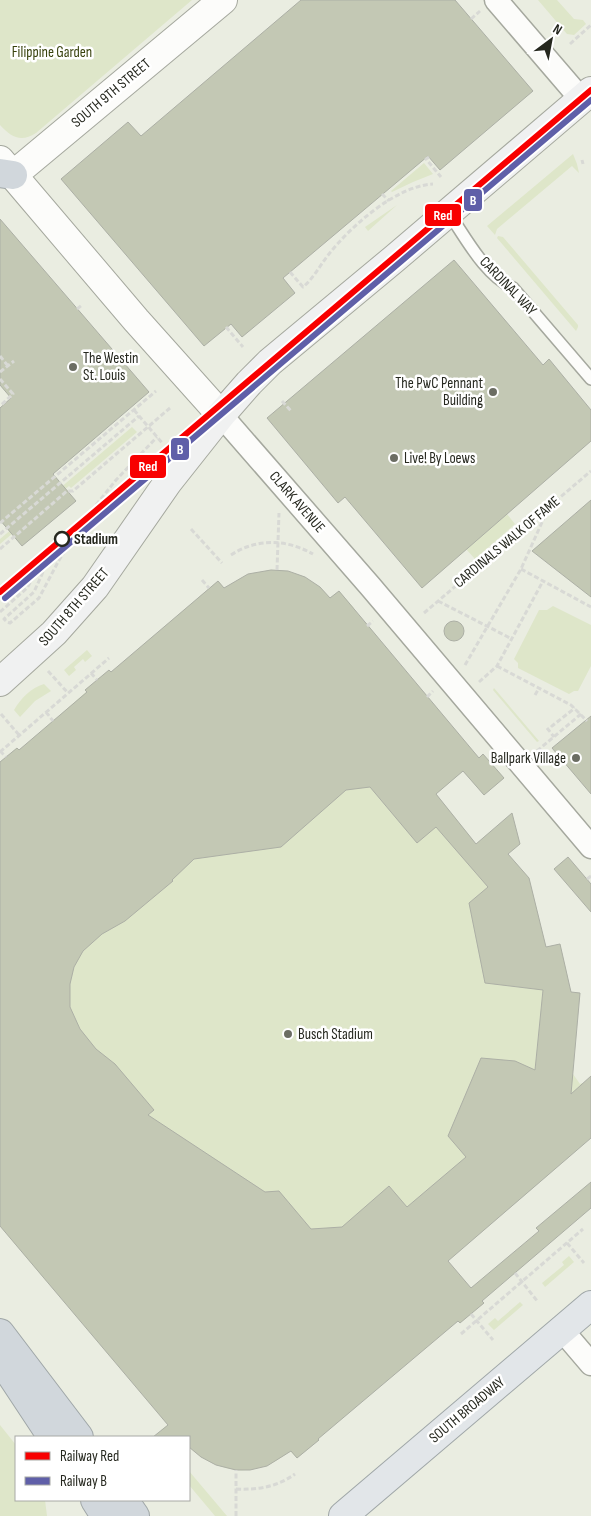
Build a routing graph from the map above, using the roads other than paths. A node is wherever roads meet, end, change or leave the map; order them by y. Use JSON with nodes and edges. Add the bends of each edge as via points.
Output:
{"nodes":[{"id":1,"x":223,"y":0,"type":"edge"},
{"id":2,"x":496,"y":0,"type":"edge"},
{"id":3,"x":588,"y":100,"type":"edge"},
{"id":4,"x":3,"y":174,"type":"edge"},
{"id":5,"x":448,"y":212,"type":"junction"},
{"id":6,"x":591,"y":379,"type":"edge"},
{"id":7,"x":221,"y":415,"type":"junction"},
{"id":8,"x":3,"y":673,"type":"edge"},
{"id":9,"x":591,"y":847,"type":"edge"},
{"id":10,"x":591,"y":1305,"type":"edge"},
{"id":11,"x":562,"y":1330,"type":"junction"},
{"id":12,"x":0,"y":1333,"type":"edge"},
{"id":13,"x":0,"y":1358,"type":"edge"},
{"id":14,"x":591,"y":1364,"type":"edge"},
{"id":15,"x":51,"y":1436,"type":"edge"},
{"id":16,"x":78,"y":1436,"type":"edge"},
{"id":17,"x":96,"y":1501,"type":"edge"},
{"id":18,"x":125,"y":1501,"type":"edge"},
{"id":19,"x":106,"y":1516,"type":"edge"},
{"id":20,"x":135,"y":1516,"type":"edge"},
{"id":21,"x":343,"y":1516,"type":"edge"}],
"edges":[{"from":1,"to":4,"type":"street","name":"SOUTH 9TH STREET"},
{"from":2,"to":3,"type":"street"},
{"from":3,"to":5,"type":"main road","name":"SOUTH 8TH STREET"},
{"from":4,"to":7,"type":"street","name":"CLARK AVENUE"},
{"from":5,"to":6,"type":"lane","name":"CARDINAL WAY","via":[[484,264],[500,281],[513,288]]},
{"from":5,"to":7,"type":"main road","name":"SOUTH 8TH STREET","via":[[270,362]]},
{"from":7,"to":8,"type":"main road","name":"SOUTH 8TH STREET","via":[[168,482],[95,587],[54,633]]},
{"from":7,"to":9,"type":"street","name":"CLARK AVENUE"},
{"from":10,"to":11,"type":"main road","name":"SOUTH BROADWAY"},
{"from":11,"to":14,"type":"street"},
{"from":11,"to":21,"type":"main road","name":"SOUTH BROADWAY"},
{"from":12,"to":16,"type":"highway"},
{"from":13,"to":15,"type":"highway"},
{"from":17,"to":19,"type":"highway"},
{"from":18,"to":20,"type":"highway"}]}
